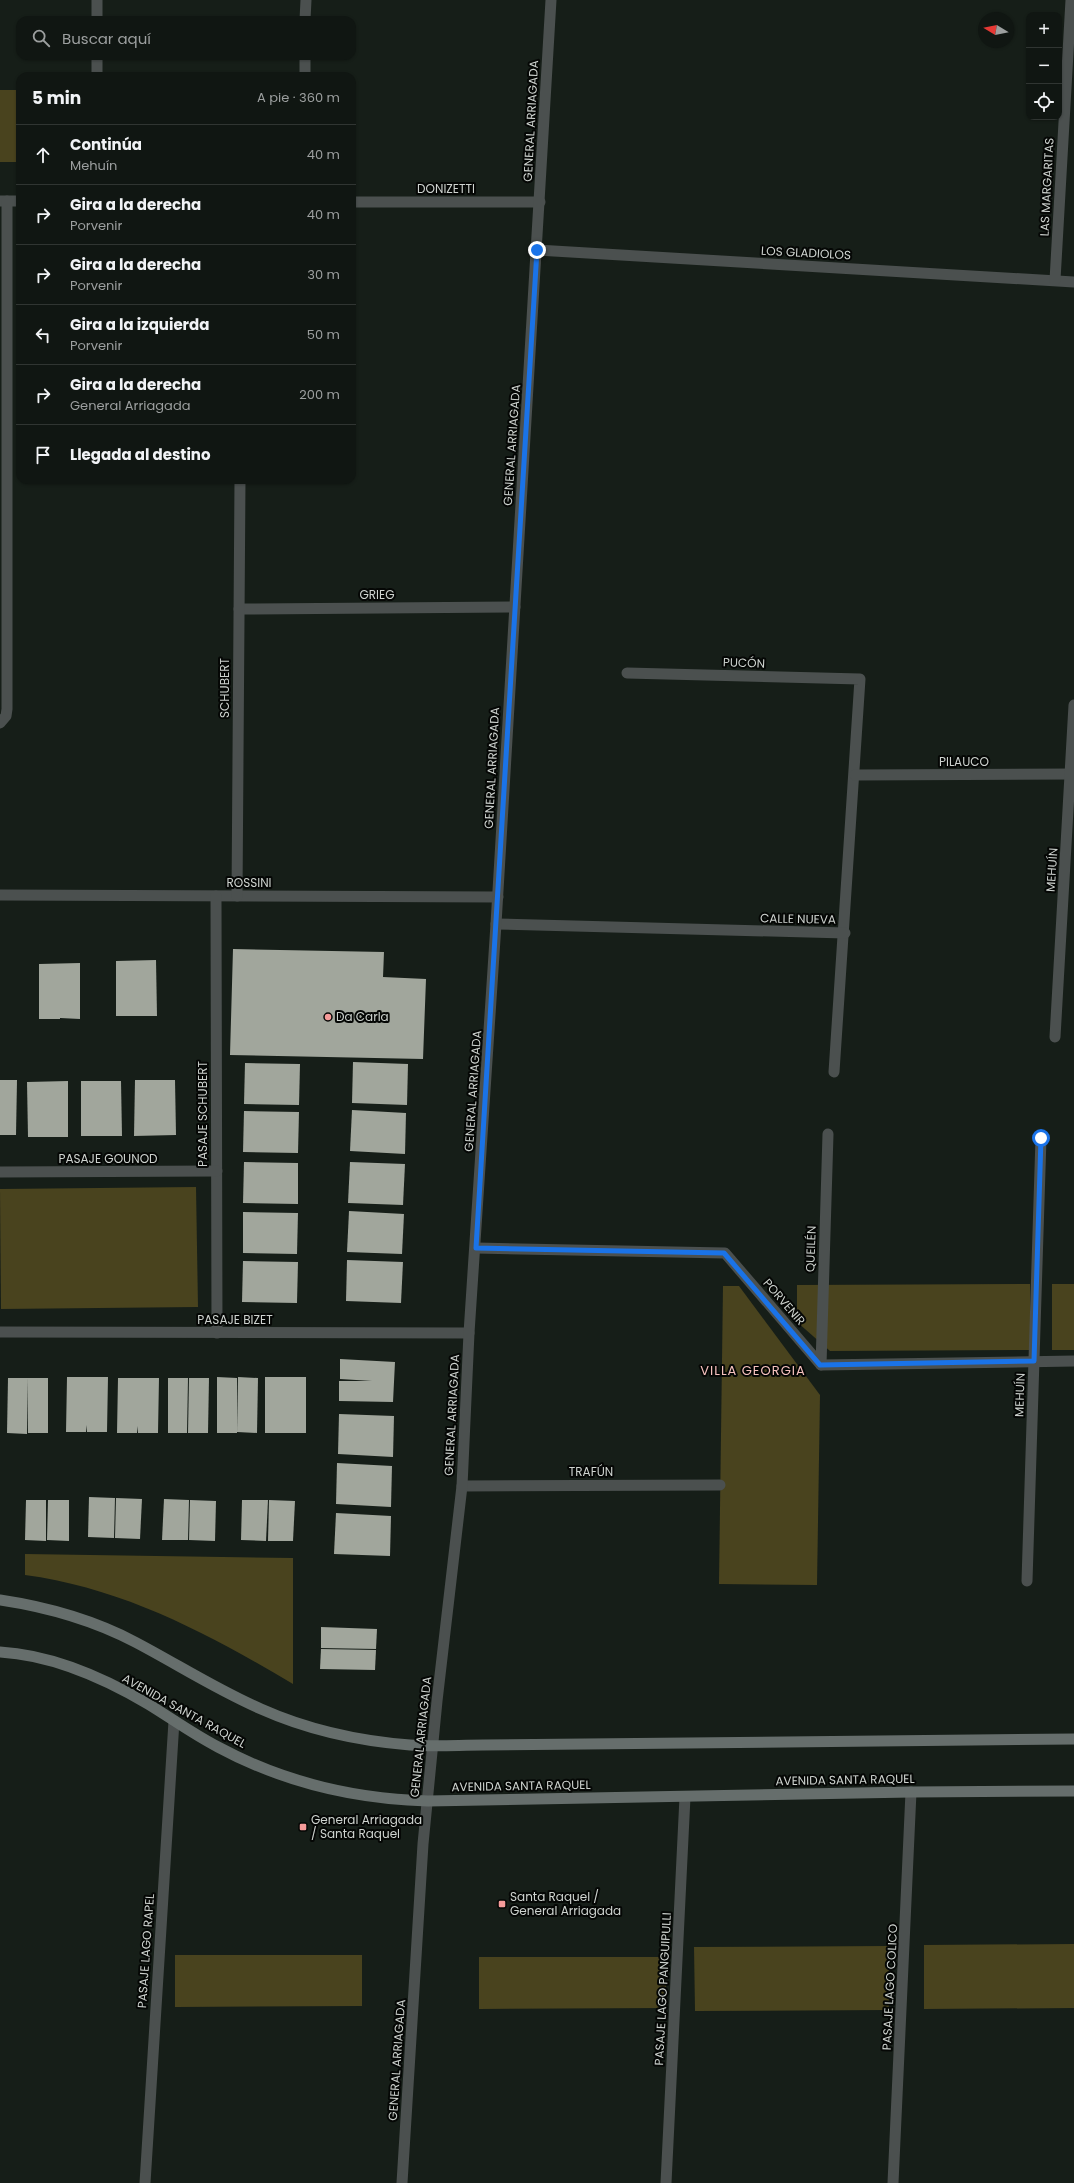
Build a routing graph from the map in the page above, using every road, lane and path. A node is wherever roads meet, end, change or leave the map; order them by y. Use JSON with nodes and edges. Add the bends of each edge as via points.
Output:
{"nodes":[{"id":1,"x":97,"y":0,"type":"edge"},
{"id":2,"x":306,"y":0,"type":"edge"},
{"id":3,"x":551,"y":0,"type":"edge"},
{"id":4,"x":1071,"y":0,"type":"edge"},
{"id":5,"x":97,"y":16,"type":"edge"},
{"id":6,"x":305,"y":16,"type":"edge"},
{"id":7,"x":97,"y":60,"type":"edge"},
{"id":8,"x":305,"y":60,"type":"edge"},
{"id":9,"x":97,"y":72,"type":"edge"},
{"id":10,"x":305,"y":72,"type":"edge"},
{"id":11,"x":4,"y":201,"type":"edge"},
{"id":12,"x":16,"y":201,"type":"edge"},
{"id":13,"x":356,"y":202,"type":"edge"},
{"id":14,"x":540,"y":202,"type":"junction"},
{"id":15,"x":537,"y":250,"type":"junction"},
{"id":16,"x":1055,"y":280,"type":"junction"},
{"id":17,"x":1074,"y":282,"type":"edge"},
{"id":18,"x":240,"y":484,"type":"edge"},
{"id":19,"x":3,"y":606,"type":"edge"},
{"id":20,"x":515,"y":607,"type":"junction"},
{"id":21,"x":239,"y":609,"type":"junction"},
{"id":22,"x":627,"y":673,"type":"dead end"},
{"id":23,"x":860,"y":679,"type":"joint"},
{"id":24,"x":1074,"y":705,"type":"edge"},
{"id":25,"x":1,"y":723,"type":"edge"},
{"id":26,"x":1072,"y":774,"type":"edge"},
{"id":27,"x":855,"y":775,"type":"junction"},
{"id":28,"x":0,"y":895,"type":"edge"},
{"id":29,"x":216,"y":896,"type":"junction"},
{"id":30,"x":237,"y":896,"type":"junction"},
{"id":31,"x":498,"y":897,"type":"junction"},
{"id":32,"x":496,"y":924,"type":"junction"},
{"id":33,"x":845,"y":933,"type":"junction"},
{"id":34,"x":1054,"y":1037,"type":"dead end"},
{"id":35,"x":834,"y":1072,"type":"dead end"},
{"id":36,"x":828,"y":1134,"type":"dead end"},
{"id":37,"x":1041,"y":1138,"type":"dead end"},
{"id":38,"x":217,"y":1171,"type":"junction"},
{"id":39,"x":0,"y":1172,"type":"edge"},
{"id":40,"x":476,"y":1248,"type":"junction"},
{"id":41,"x":0,"y":1332,"type":"edge"},
{"id":42,"x":217,"y":1333,"type":"junction"},
{"id":43,"x":469,"y":1333,"type":"junction"},
{"id":44,"x":1034,"y":1361,"type":"junction"},
{"id":45,"x":1074,"y":1361,"type":"edge"},
{"id":46,"x":820,"y":1365,"type":"junction"},
{"id":47,"x":720,"y":1485,"type":"dead end"},
{"id":48,"x":462,"y":1486,"type":"junction"},
{"id":49,"x":1026,"y":1581,"type":"dead end"},
{"id":50,"x":0,"y":1600,"type":"edge"},
{"id":51,"x":0,"y":1652,"type":"edge"},
{"id":52,"x":174,"y":1721,"type":"junction"},
{"id":53,"x":1074,"y":1739,"type":"edge"},
{"id":54,"x":433,"y":1744,"type":"junction"},
{"id":55,"x":1074,"y":1791,"type":"edge"},
{"id":56,"x":911,"y":1792,"type":"junction"},
{"id":57,"x":685,"y":1797,"type":"junction"},
{"id":58,"x":428,"y":1801,"type":"junction"},
{"id":59,"x":145,"y":2183,"type":"edge"},
{"id":60,"x":402,"y":2183,"type":"edge"},
{"id":61,"x":666,"y":2183,"type":"edge"},
{"id":62,"x":894,"y":2183,"type":"edge"}],
"edges":[{"from":1,"to":5,"type":"street"},
{"from":2,"to":6,"type":"street"},
{"from":3,"to":14,"type":"street","name":"GENERAL ARRIAGADA"},
{"from":4,"to":16,"type":"street","name":"LAS MARGARITAS"},
{"from":7,"to":9,"type":"street"},
{"from":8,"to":10,"type":"street"},
{"from":11,"to":12,"type":"street"},
{"from":11,"to":19,"type":"street"},
{"from":13,"to":14,"type":"street","name":"DONIZETTI"},
{"from":14,"to":15,"type":"street","name":"GENERAL ARRIAGADA"},
{"from":15,"to":16,"type":"street","name":"LOS GLADIOLOS"},
{"from":15,"to":20,"type":"street","name":"GENERAL ARRIAGADA"},
{"from":16,"to":17,"type":"street","name":"LOS GLADIOLOS"},
{"from":18,"to":21,"type":"street","name":"SCHUBERT"},
{"from":19,"to":25,"type":"street","via":[[7,709]]},
{"from":20,"to":21,"type":"street","name":"GRIEG"},
{"from":20,"to":31,"type":"street","name":"GENERAL ARRIAGADA"},
{"from":21,"to":30,"type":"street","name":"SCHUBERT"},
{"from":22,"to":23,"type":"street","name":"PUCÓN"},
{"from":23,"to":27,"type":"street","name":"CALLE NUEVA"},
{"from":24,"to":26,"type":"street","name":"MEHUÍN"},
{"from":26,"to":27,"type":"street","name":"PILAUCO"},
{"from":26,"to":34,"type":"street","name":"MEHUÍN"},
{"from":27,"to":33,"type":"street","name":"CALLE NUEVA"},
{"from":28,"to":29,"type":"street","name":"ROSSINI"},
{"from":29,"to":30,"type":"street","name":"ROSSINI"},
{"from":29,"to":38,"type":"street","name":"PASAJE SCHUBERT"},
{"from":30,"to":31,"type":"street","name":"ROSSINI"},
{"from":31,"to":32,"type":"street","name":"GENERAL ARRIAGADA"},
{"from":32,"to":33,"type":"street","name":"CALLE NUEVA"},
{"from":32,"to":40,"type":"street","name":"GENERAL ARRIAGADA"},
{"from":33,"to":35,"type":"street"},
{"from":36,"to":46,"type":"street","name":"QUEILÉN"},
{"from":37,"to":44,"type":"street","name":"MEHUÍN"},
{"from":38,"to":39,"type":"street","name":"PASAJE GOUNOD"},
{"from":38,"to":42,"type":"street","name":"PASAJE SCHUBERT"},
{"from":40,"to":43,"type":"street","name":"GENERAL ARRIAGADA"},
{"from":40,"to":46,"type":"street","name":"PORVENIR","via":[[724,1253]]},
{"from":41,"to":42,"type":"street","name":"PASAJE BIZET"},
{"from":42,"to":43,"type":"street","name":"PASAJE BIZET"},
{"from":43,"to":48,"type":"street","name":"GENERAL ARRIAGADA"},
{"from":44,"to":45,"type":"street"},
{"from":44,"to":46,"type":"street"},
{"from":44,"to":49,"type":"street","name":"MEHUÍN"},
{"from":47,"to":48,"type":"street","name":"TRAFÚN"},
{"from":48,"to":54,"type":"street","name":"GENERAL ARRIAGADA"},
{"from":50,"to":54,"type":"main road","via":[[96,1624],[134,1641],[260,1709],[297,1723],[337,1734],[378,1741],[412,1745]]},
{"from":51,"to":52,"type":"main road","name":"AVENIDA SANTA RAQUEL","via":[[43,1659],[83,1672],[121,1689]]},
{"from":52,"to":58,"type":"main road","name":"AVENIDA SANTA RAQUEL","via":[[218,1748],[295,1779],[346,1793],[392,1800]]},
{"from":52,"to":59,"type":"street","name":"PASAJE LAGO RAPEL"},
{"from":53,"to":54,"type":"main road"},
{"from":54,"to":58,"type":"street","name":"GENERAL ARRIAGADA"},
{"from":55,"to":56,"type":"main road","name":"AVENIDA SANTA RAQUEL"},
{"from":56,"to":57,"type":"main road","name":"AVENIDA SANTA RAQUEL"},
{"from":56,"to":62,"type":"street","name":"PASAJE LAGO COLICO"},
{"from":57,"to":58,"type":"main road","name":"AVENIDA SANTA RAQUEL"},
{"from":57,"to":61,"type":"street","name":"PASAJE LAGO PANGUIPULLI"},
{"from":58,"to":60,"type":"street","name":"GENERAL ARRIAGADA"}]}
